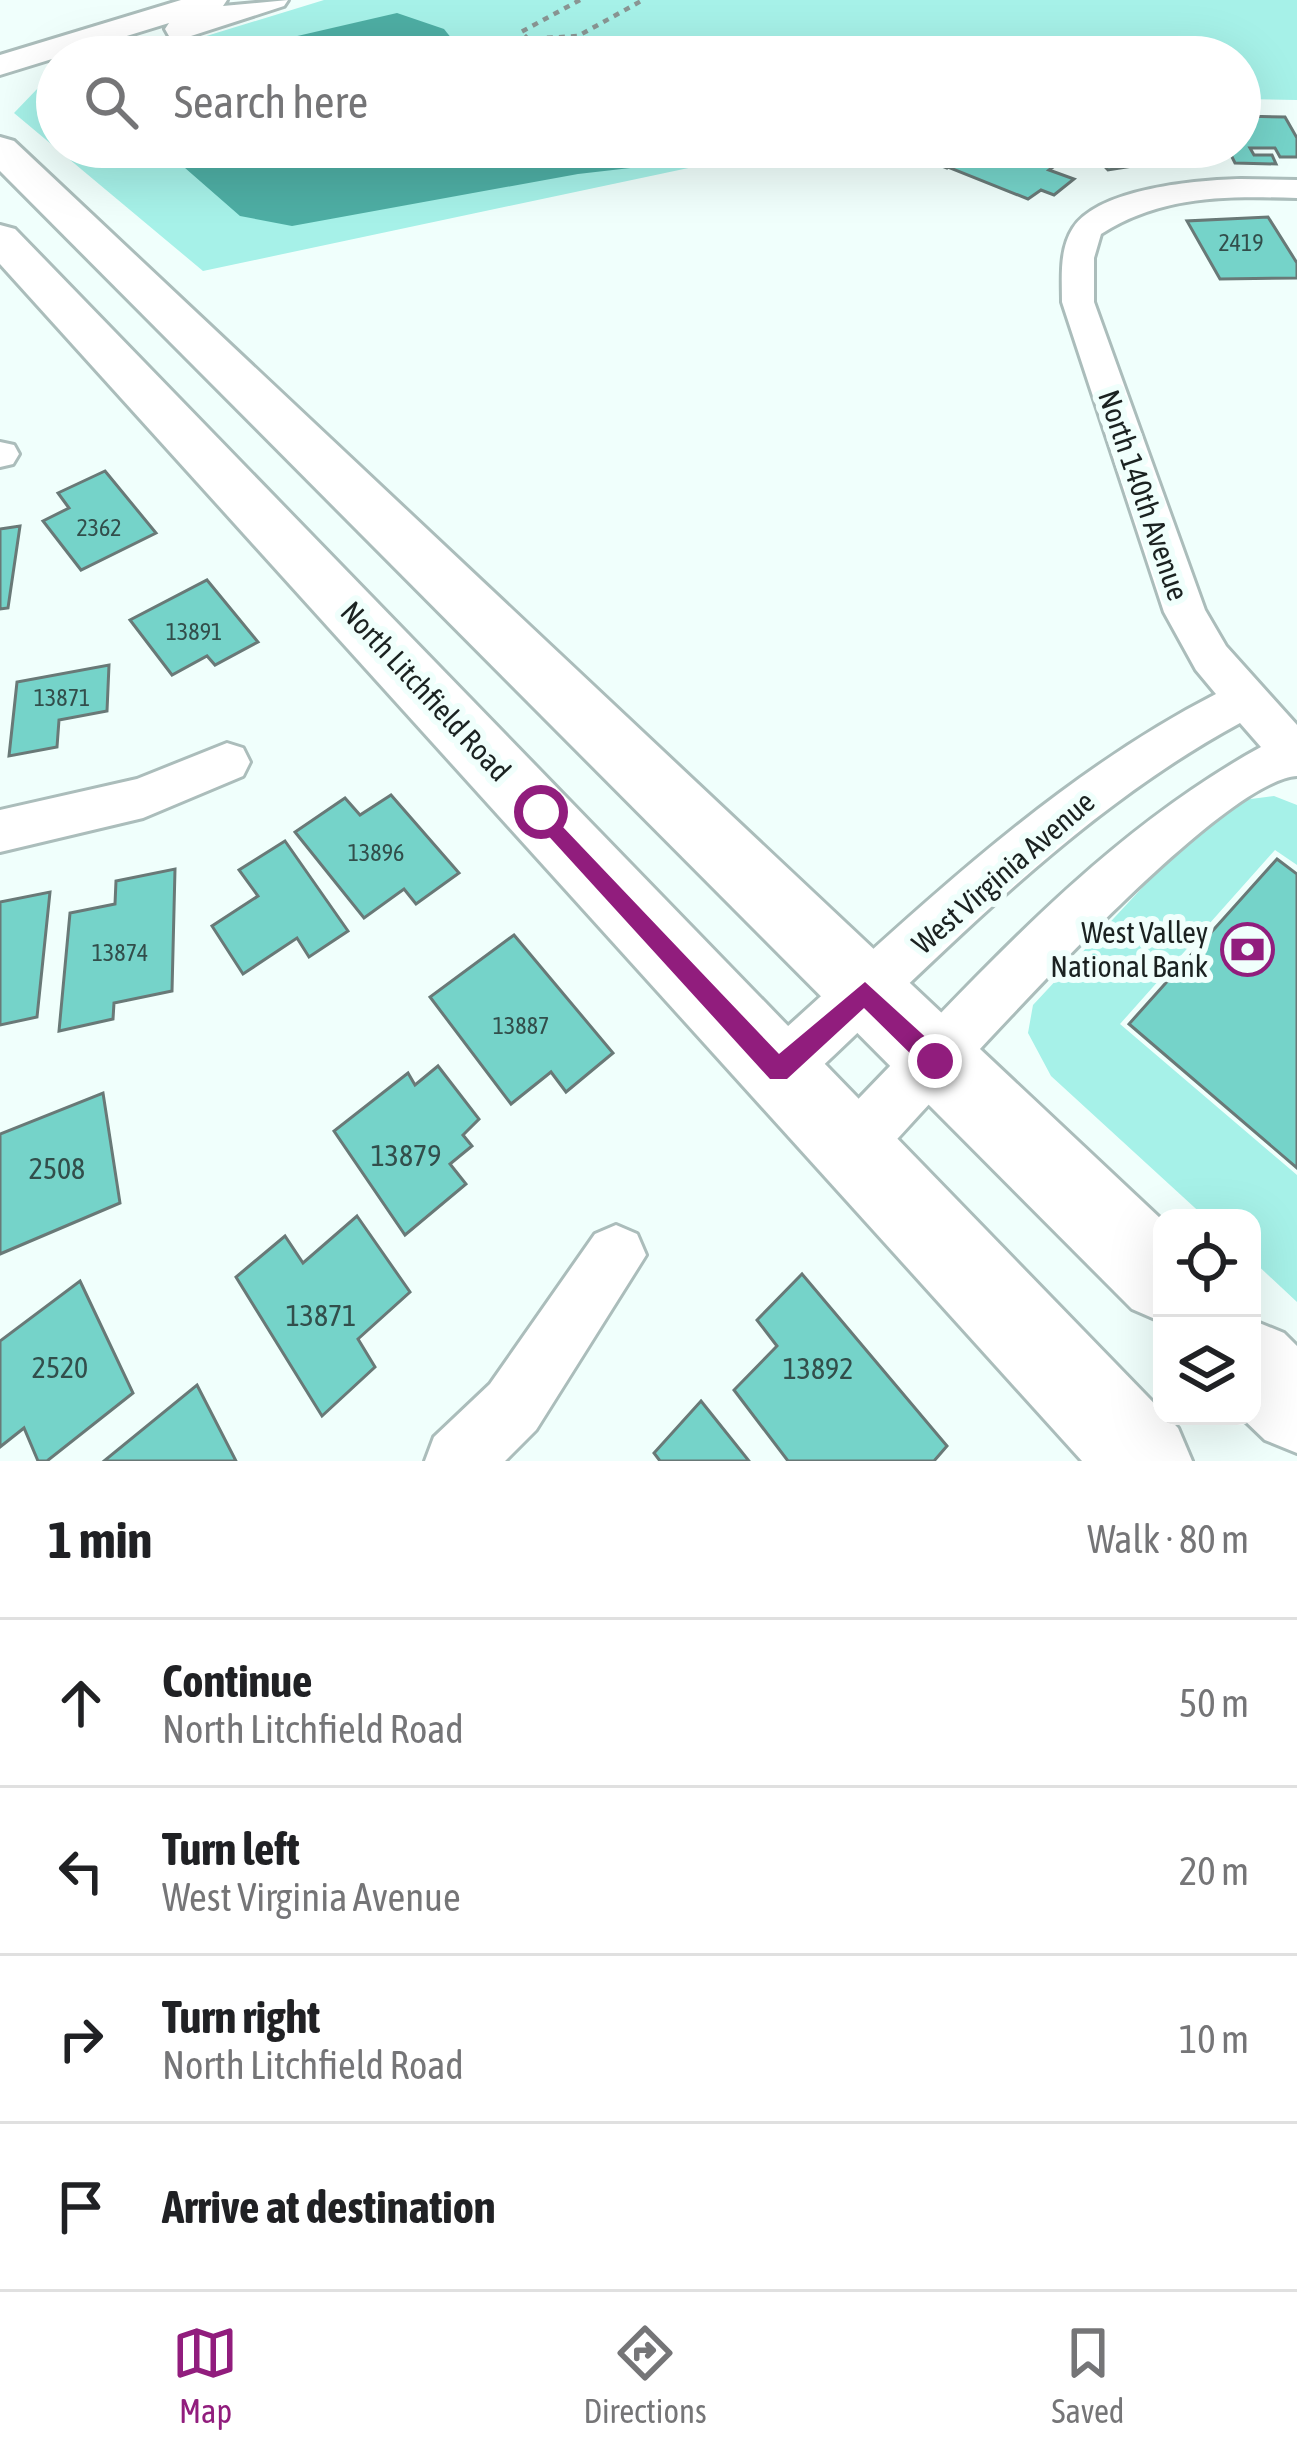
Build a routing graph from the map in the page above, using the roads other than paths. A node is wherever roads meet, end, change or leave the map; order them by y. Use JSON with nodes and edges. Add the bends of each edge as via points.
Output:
{"nodes":[{"id":1,"x":212,"y":0,"type":"edge"},
{"id":2,"x":273,"y":0,"type":"edge"},
{"id":3,"x":95,"y":36,"type":"edge"},
{"id":4,"x":157,"y":36,"type":"edge"},
{"id":5,"x":36,"y":54,"type":"edge"},
{"id":6,"x":0,"y":65,"type":"edge"},
{"id":7,"x":36,"y":74,"type":"edge"},
{"id":8,"x":0,"y":85,"type":"edge"},
{"id":9,"x":0,"y":149,"type":"edge"},
{"id":10,"x":1297,"y":189,"type":"edge"},
{"id":11,"x":0,"y":238,"type":"edge"},
{"id":12,"x":1245,"y":700,"type":"junction"},
{"id":13,"x":1294,"y":755,"type":"edge"},
{"id":14,"x":227,"y":762,"type":"dead end"},
{"id":15,"x":0,"y":831,"type":"edge"},
{"id":16,"x":865,"y":993,"type":"junction"},
{"id":17,"x":935,"y":1061,"type":"junction"},
{"id":18,"x":778,"y":1070,"type":"junction"},
{"id":19,"x":851,"y":1148,"type":"junction"},
{"id":20,"x":616,"y":1255,"type":"dead end"},
{"id":21,"x":1153,"y":1270,"type":"edge"},
{"id":22,"x":1261,"y":1374,"type":"edge"},
{"id":23,"x":1297,"y":1408,"type":"edge"},
{"id":24,"x":458,"y":1461,"type":"edge"},
{"id":25,"x":1145,"y":1461,"type":"edge"}],
"edges":[{"from":1,"to":3,"type":"street"},
{"from":2,"to":4,"type":"street"},
{"from":5,"to":6,"type":"street"},
{"from":7,"to":8,"type":"street"},
{"from":9,"to":16,"type":"main road"},
{"from":10,"to":12,"type":"street","name":"North 140th Avenue","via":[[1145,197],[1087,230],[1078,258],[1078,302],[1172,581],[1211,658]]},
{"from":11,"to":18,"type":"main road","name":"North Litchfield Road"},
{"from":12,"to":13,"type":"street","name":"North 140th Avenue"},
{"from":12,"to":16,"type":"street","name":"West Virginia Avenue","via":[[1153,748],[1048,826]]},
{"from":13,"to":17,"type":"street","via":[[1212,797],[1112,877]]},
{"from":14,"to":15,"type":"street","via":[[143,798]]},
{"from":16,"to":17,"type":"main road"},
{"from":16,"to":18,"type":"street","name":"West Virginia Avenue"},
{"from":17,"to":19,"type":"street"},
{"from":17,"to":21,"type":"main road"},
{"from":18,"to":19,"type":"main road","name":"North Litchfield Road"},
{"from":19,"to":25,"type":"main road","name":"North Litchfield Road"},
{"from":20,"to":24,"type":"street","via":[[513,1407]]},
{"from":22,"to":23,"type":"main road"}]}
